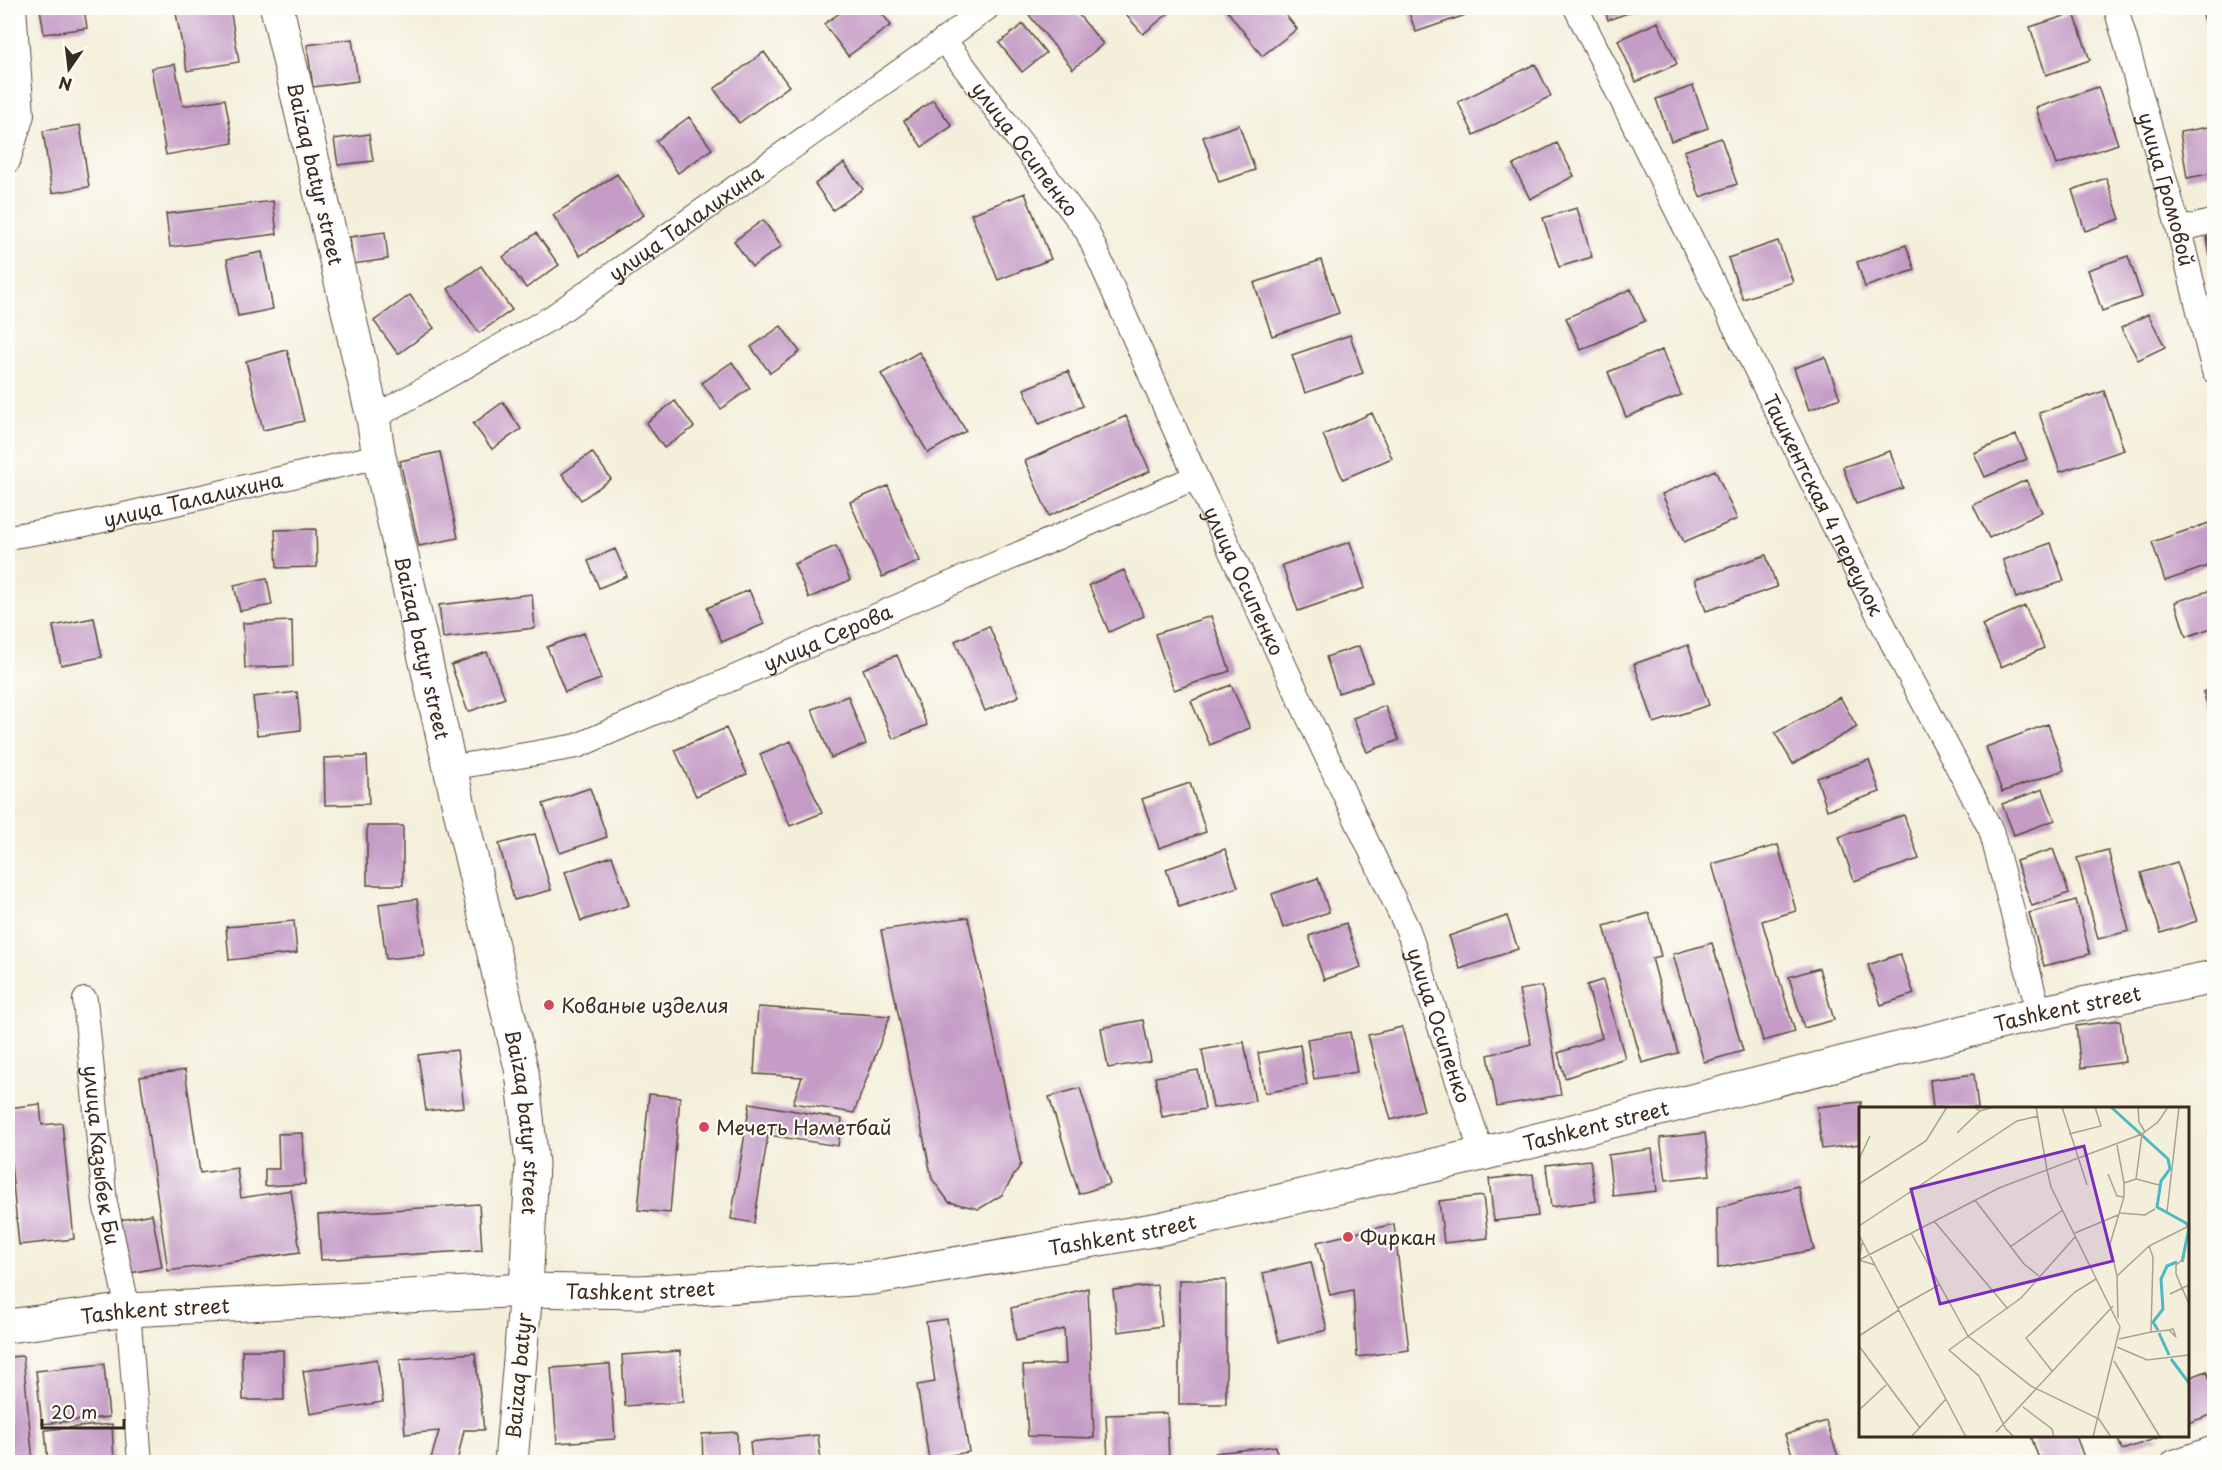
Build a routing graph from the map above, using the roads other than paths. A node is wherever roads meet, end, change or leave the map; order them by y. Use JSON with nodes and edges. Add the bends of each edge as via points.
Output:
{"nodes":[{"id":1,"x":14,"y":8,"type":"edge"},
{"id":2,"x":277,"y":8,"type":"edge"},
{"id":3,"x":987,"y":8,"type":"edge"},
{"id":4,"x":1576,"y":8,"type":"edge"},
{"id":5,"x":2116,"y":8,"type":"edge"},
{"id":6,"x":944,"y":40,"type":"junction"},
{"id":7,"x":8,"y":161,"type":"edge"},
{"id":8,"x":2214,"y":221,"type":"edge"},
{"id":9,"x":2179,"y":230,"type":"junction"},
{"id":10,"x":2214,"y":371,"type":"edge"},
{"id":11,"x":372,"y":418,"type":"junction"},
{"id":12,"x":379,"y":456,"type":"junction"},
{"id":13,"x":1196,"y":477,"type":"junction"},
{"id":14,"x":8,"y":537,"type":"edge"},
{"id":15,"x":450,"y":768,"type":"junction"},
{"id":16,"x":2214,"y":977,"type":"edge"},
{"id":17,"x":85,"y":1000,"type":"dead end"},
{"id":18,"x":2039,"y":1013,"type":"junction"},
{"id":19,"x":1482,"y":1154,"type":"junction"},
{"id":20,"x":526,"y":1290,"type":"junction"},
{"id":21,"x":128,"y":1310,"type":"junction"},
{"id":22,"x":8,"y":1326,"type":"edge"},
{"id":23,"x":2214,"y":1448,"type":"edge"},
{"id":24,"x":140,"y":1462,"type":"edge"},
{"id":25,"x":511,"y":1462,"type":"edge"},
{"id":26,"x":2174,"y":1462,"type":"edge"}],
"edges":[{"from":1,"to":7,"type":"street","via":[[22,115]]},
{"from":2,"to":11,"type":"main road","name":"Baizaq batyr street"},
{"from":3,"to":6,"type":"street","name":"улица Талалихина"},
{"from":4,"to":18,"type":"street","name":"Ташкентская 4 переулок","via":[[1895,648],[1991,830]]},
{"from":5,"to":9,"type":"street","name":"улица Громовой"},
{"from":6,"to":11,"type":"street","name":"улица Талалихина","via":[[551,318]]},
{"from":6,"to":13,"type":"street","name":"улица Осипенко","via":[[1087,231]]},
{"from":8,"to":9,"type":"street"},
{"from":9,"to":10,"type":"street","name":"улица Громовой"},
{"from":11,"to":12,"type":"main road","name":"Baizaq batyr street"},
{"from":12,"to":14,"type":"street","name":"улица Талалихина","via":[[81,525]]},
{"from":12,"to":15,"type":"main road","name":"Baizaq batyr street"},
{"from":13,"to":15,"type":"street","name":"улица Серова","via":[[577,746]]},
{"from":13,"to":19,"type":"street","name":"улица Осипенко","via":[[1408,930]]},
{"from":15,"to":20,"type":"main road","name":"Baizaq batyr street","via":[[522,1072],[532,1163]]},
{"from":16,"to":18,"type":"main road","name":"Tashkent street"},
{"from":17,"to":21,"type":"street","name":"улица Казыбек Би","via":[[105,1203]]},
{"from":18,"to":19,"type":"main road","name":"Tashkent street"},
{"from":19,"to":20,"type":"main road","name":"Tashkent street","via":[[1159,1229],[872,1278],[640,1292]]},
{"from":20,"to":21,"type":"main road","name":"Tashkent street"},
{"from":20,"to":25,"type":"main road","name":"Baizaq batyr"},
{"from":21,"to":22,"type":"main road","name":"Tashkent street"},
{"from":21,"to":24,"type":"street","name":"улица Казыбек Би"},
{"from":23,"to":26,"type":"street"}]}
